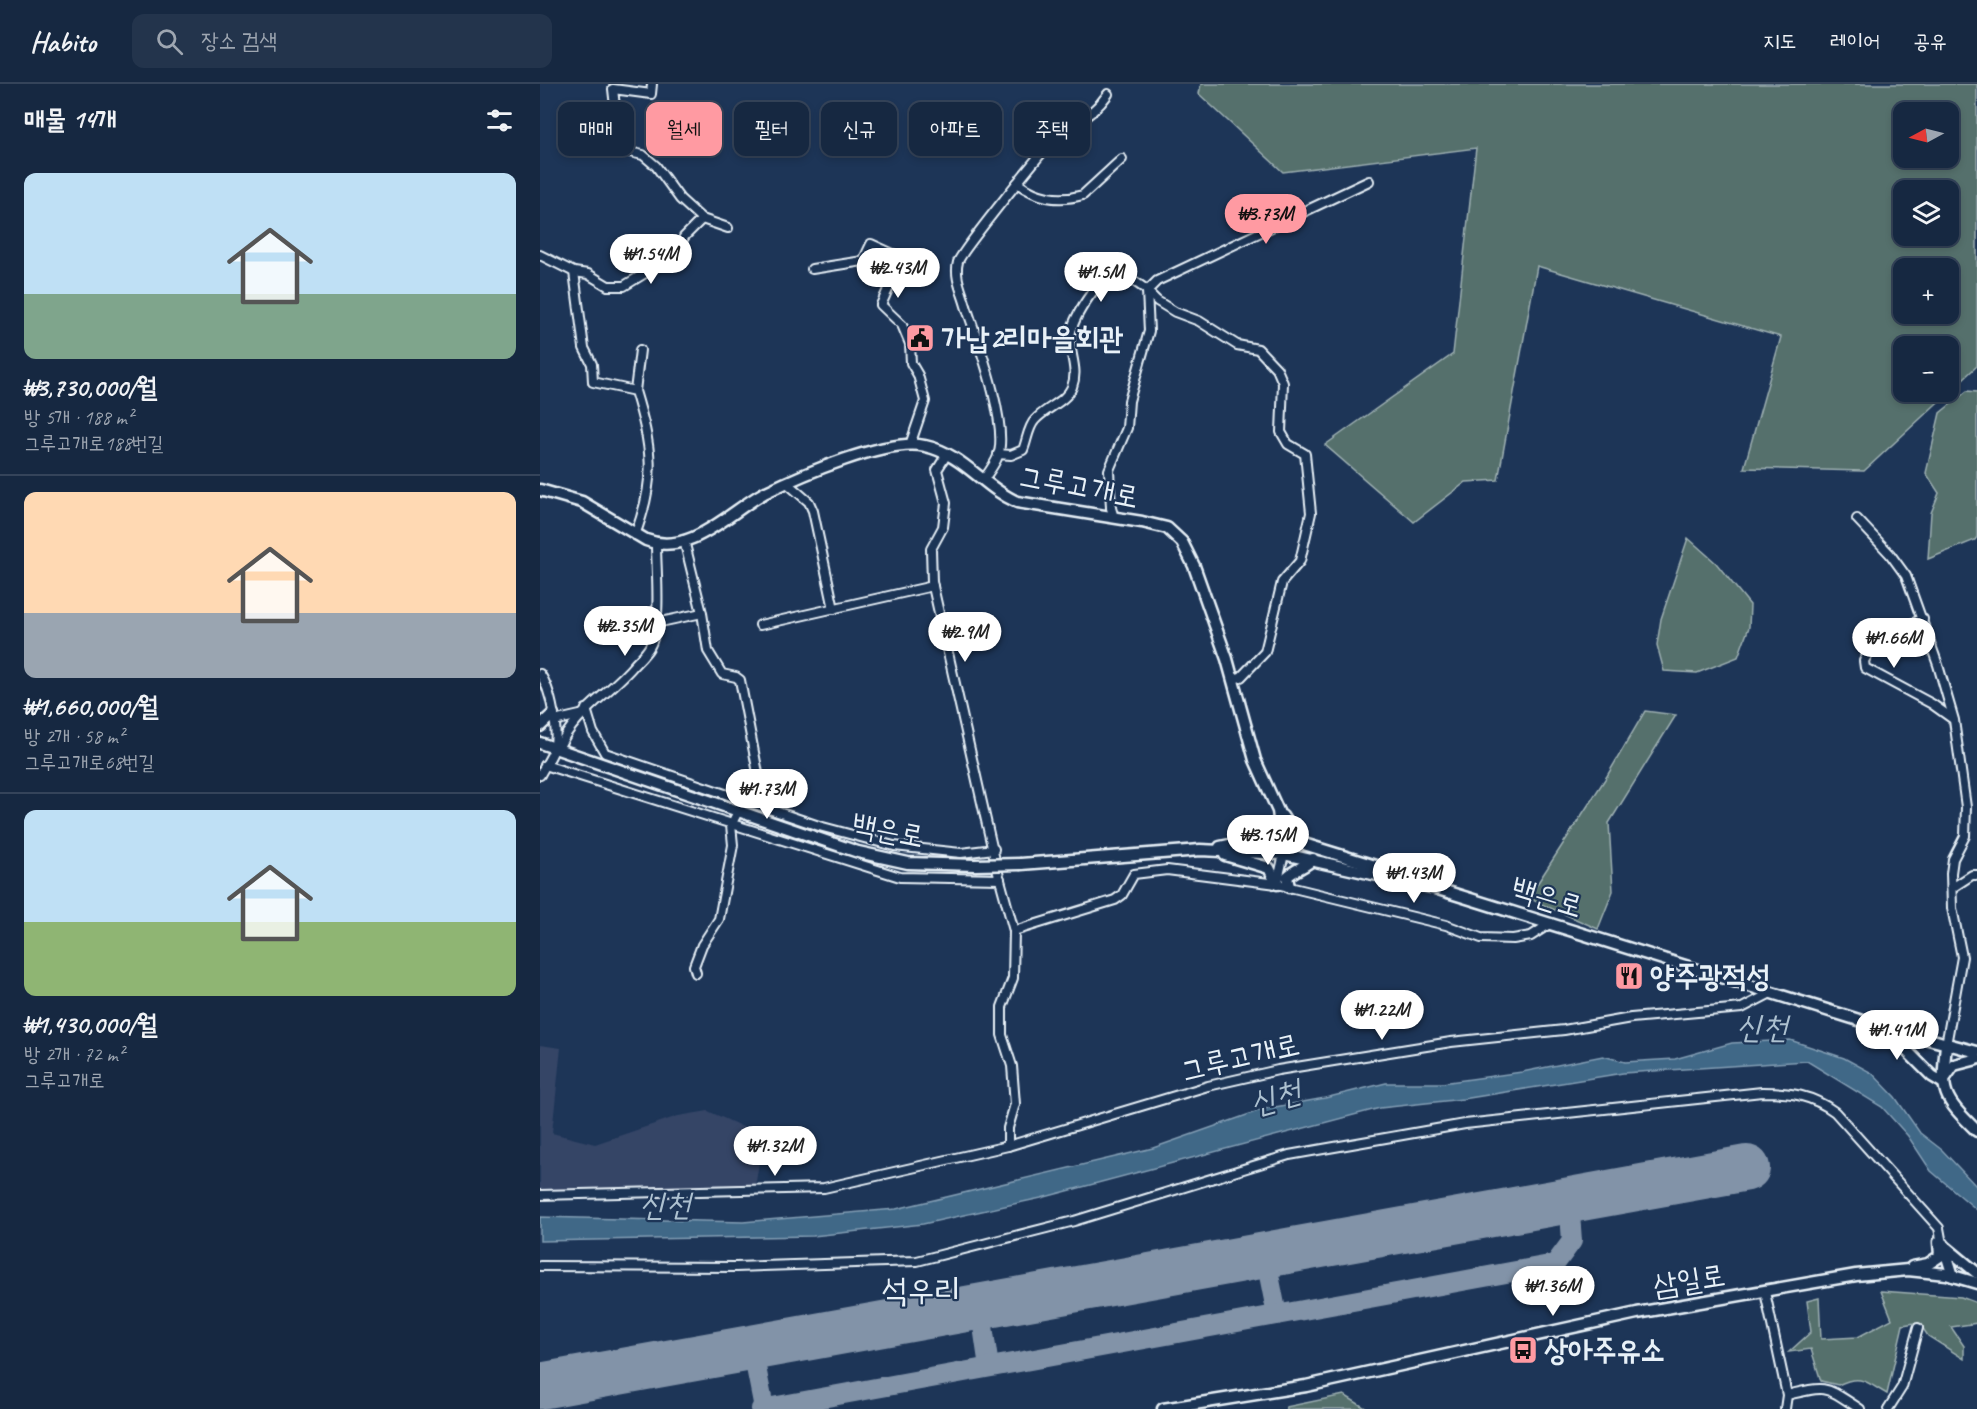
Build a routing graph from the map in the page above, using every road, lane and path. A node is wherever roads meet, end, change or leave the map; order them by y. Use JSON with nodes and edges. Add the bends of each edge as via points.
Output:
{"nodes":[{"id":1,"x":652,"y":84,"type":"edge"},
{"id":2,"x":1108,"y":94,"type":"dead end"},
{"id":3,"x":1122,"y":159,"type":"dead end"},
{"id":4,"x":1369,"y":181,"type":"dead end"},
{"id":5,"x":1017,"y":183,"type":"junction"},
{"id":6,"x":702,"y":219,"type":"junction"},
{"id":7,"x":728,"y":228,"type":"dead end"},
{"id":8,"x":540,"y":255,"type":"edge"},
{"id":9,"x":812,"y":269,"type":"dead end"},
{"id":10,"x":574,"y":272,"type":"junction"},
{"id":11,"x":1147,"y":291,"type":"junction"},
{"id":12,"x":640,"y":350,"type":"dead end"},
{"id":13,"x":635,"y":391,"type":"junction"},
{"id":14,"x":910,"y":445,"type":"junction"},
{"id":15,"x":947,"y":454,"type":"junction"},
{"id":16,"x":999,"y":454,"type":"junction"},
{"id":17,"x":984,"y":479,"type":"junction"},
{"id":18,"x":787,"y":483,"type":"junction"},
{"id":19,"x":540,"y":490,"type":"edge"},
{"id":20,"x":1114,"y":518,"type":"junction"},
{"id":21,"x":1857,"y":519,"type":"dead end"},
{"id":22,"x":635,"y":535,"type":"junction"},
{"id":23,"x":684,"y":540,"type":"junction"},
{"id":24,"x":656,"y":544,"type":"junction"},
{"id":25,"x":933,"y":586,"type":"junction"},
{"id":26,"x":834,"y":609,"type":"junction"},
{"id":27,"x":702,"y":613,"type":"junction"},
{"id":28,"x":1923,"y":619,"type":"junction"},
{"id":29,"x":656,"y":623,"type":"junction"},
{"id":30,"x":760,"y":626,"type":"dead end"},
{"id":31,"x":540,"y":674,"type":"edge"},
{"id":32,"x":1232,"y":679,"type":"junction"},
{"id":33,"x":583,"y":712,"type":"junction"},
{"id":34,"x":553,"y":718,"type":"junction"},
{"id":35,"x":1954,"y":720,"type":"junction"},
{"id":36,"x":540,"y":726,"type":"edge"},
{"id":37,"x":540,"y":743,"type":"edge"},
{"id":38,"x":556,"y":748,"type":"junction"},
{"id":39,"x":545,"y":765,"type":"junction"},
{"id":40,"x":540,"y":775,"type":"edge"},
{"id":41,"x":743,"y":798,"type":"junction"},
{"id":42,"x":737,"y":811,"type":"junction"},
{"id":43,"x":1278,"y":811,"type":"junction"},
{"id":44,"x":731,"y":825,"type":"junction"},
{"id":45,"x":994,"y":849,"type":"junction"},
{"id":46,"x":1208,"y":850,"type":"junction"},
{"id":47,"x":1284,"y":854,"type":"junction"},
{"id":48,"x":1313,"y":859,"type":"junction"},
{"id":49,"x":1977,"y":875,"type":"edge"},
{"id":50,"x":1000,"y":879,"type":"junction"},
{"id":51,"x":1277,"y":884,"type":"junction"},
{"id":52,"x":1289,"y":887,"type":"junction"},
{"id":53,"x":1435,"y":888,"type":"junction"},
{"id":54,"x":1952,"y":888,"type":"junction"},
{"id":55,"x":1551,"y":923,"type":"junction"},
{"id":56,"x":1014,"y":931,"type":"junction"},
{"id":57,"x":696,"y":973,"type":"dead end"},
{"id":58,"x":1771,"y":993,"type":"junction"},
{"id":59,"x":1862,"y":1021,"type":"junction"},
{"id":60,"x":1946,"y":1045,"type":"junction"},
{"id":61,"x":1977,"y":1052,"type":"edge"},
{"id":62,"x":1977,"y":1059,"type":"edge"},
{"id":63,"x":1942,"y":1082,"type":"junction"},
{"id":64,"x":1977,"y":1131,"type":"edge"},
{"id":65,"x":1008,"y":1146,"type":"junction"},
{"id":66,"x":540,"y":1195,"type":"edge"},
{"id":67,"x":1941,"y":1243,"type":"junction"},
{"id":68,"x":540,"y":1266,"type":"edge"},
{"id":69,"x":1889,"y":1272,"type":"junction"},
{"id":70,"x":1977,"y":1273,"type":"edge"},
{"id":71,"x":1953,"y":1276,"type":"junction"},
{"id":72,"x":1977,"y":1283,"type":"edge"},
{"id":73,"x":1765,"y":1292,"type":"junction"},
{"id":74,"x":1918,"y":1328,"type":"dead end"},
{"id":75,"x":1787,"y":1395,"type":"junction"},
{"id":76,"x":1178,"y":1408,"type":"edge"},
{"id":77,"x":1163,"y":1409,"type":"edge"},
{"id":78,"x":1785,"y":1409,"type":"edge"},
{"id":79,"x":1860,"y":1409,"type":"edge"},
{"id":80,"x":1888,"y":1409,"type":"edge"}],
"edges":[{"from":1,"to":6,"type":"street","via":[[651,94],[613,90],[620,150],[643,155]]},
{"from":2,"to":5,"type":"street","via":[[1083,121],[1056,137]]},
{"from":3,"to":5,"type":"street","via":[[1076,197],[1040,197]]},
{"from":4,"to":11,"type":"street","via":[[1157,281]]},
{"from":5,"to":16,"type":"street","via":[[958,260],[957,280],[984,361],[1000,429]]},
{"from":6,"to":7,"type":"street"},
{"from":6,"to":10,"type":"street","via":[[684,237],[678,254],[624,286],[608,286],[588,274]]},
{"from":8,"to":10,"type":"street"},
{"from":9,"to":14,"type":"street","via":[[863,261],[871,244],[895,255],[898,267],[881,305],[902,325],[910,344],[910,363],[918,375],[925,401]]},
{"from":10,"to":13,"type":"street","via":[[584,348],[592,364],[593,382]]},
{"from":11,"to":16,"type":"street","via":[[1115,268],[1107,274],[1094,289],[1070,337],[1075,365],[1072,387],[1063,399],[1032,422],[1023,450]]},
{"from":11,"to":20,"type":"street","via":[[1149,331],[1129,400],[1127,428],[1109,470]]},
{"from":11,"to":32,"type":"street","via":[[1157,301],[1237,345],[1258,349],[1283,383],[1281,432],[1288,444],[1305,454],[1310,504],[1300,561],[1282,582],[1265,652],[1241,677]]},
{"from":12,"to":13,"type":"street"},
{"from":13,"to":22,"type":"street","via":[[650,444],[650,484]]},
{"from":14,"to":15,"type":"main road","name":"그루고개로","via":[[923,445]]},
{"from":14,"to":18,"type":"main road","name":"그루고개로","via":[[875,449]]},
{"from":15,"to":17,"type":"main road","name":"그루고개로","via":[[960,459]]},
{"from":15,"to":25,"type":"street","via":[[937,470],[946,503],[943,527],[931,549]]},
{"from":16,"to":17,"type":"street"},
{"from":17,"to":20,"type":"main road","name":"그루고개로","via":[[1000,495],[1017,502]]},
{"from":18,"to":23,"type":"main road","name":"그루고개로","via":[[704,533]]},
{"from":18,"to":26,"type":"street","via":[[809,502],[813,511]]},
{"from":19,"to":22,"type":"main road","via":[[582,502]]},
{"from":20,"to":32,"type":"main road","name":"그루고개로","via":[[1167,528],[1182,542],[1194,566]]},
{"from":21,"to":28,"type":"street","via":[[1898,563]]},
{"from":22,"to":24,"type":"main road"},
{"from":23,"to":24,"type":"main road","name":"그루고개로"},
{"from":23,"to":27,"type":"street"},
{"from":24,"to":29,"type":"street"},
{"from":25,"to":26,"type":"street"},
{"from":25,"to":45,"type":"street"},
{"from":26,"to":30,"type":"street"},
{"from":27,"to":29,"type":"street"},
{"from":27,"to":41,"type":"street","via":[[708,651],[722,675],[740,680],[758,773]]},
{"from":28,"to":35,"type":"street"},
{"from":28,"to":35,"type":"street","via":[[1880,633],[1864,668]]},
{"from":29,"to":33,"type":"street","via":[[650,646],[619,684]]},
{"from":31,"to":34,"type":"street","via":[[548,685]]},
{"from":32,"to":43,"type":"main road","name":"그루고개로","via":[[1255,760]]},
{"from":33,"to":34,"type":"street"},
{"from":33,"to":38,"type":"street"},
{"from":33,"to":41,"type":"street","via":[[605,753]]},
{"from":34,"to":36,"type":"main road"},
{"from":34,"to":38,"type":"street"},
{"from":35,"to":54,"type":"street","via":[[1966,807],[1965,836],[1953,859]]},
{"from":37,"to":38,"type":"main road","name":"백은로"},
{"from":38,"to":39,"type":"street"},
{"from":38,"to":42,"type":"main road","name":"백은로"},
{"from":39,"to":40,"type":"street"},
{"from":39,"to":44,"type":"street"},
{"from":41,"to":42,"type":"street"},
{"from":41,"to":45,"type":"street","via":[[819,826],[894,846],[961,853]]},
{"from":42,"to":44,"type":"street"},
{"from":42,"to":46,"type":"main road","name":"백은로","bridge":true,"via":[[858,852],[908,863],[1021,864]]},
{"from":43,"to":46,"type":"main road","via":[[1273,836]]},
{"from":43,"to":47,"type":"main road","name":"그루고개로"},
{"from":43,"to":53,"type":"main road","via":[[1289,830],[1307,845]]},
{"from":44,"to":50,"type":"street","via":[[900,877]]},
{"from":44,"to":57,"type":"street","via":[[733,845],[727,886],[719,919],[694,966]]},
{"from":45,"to":50,"type":"street"},
{"from":46,"to":47,"type":"main road","name":"백은로"},
{"from":46,"to":51,"type":"main road","via":[[1269,868]]},
{"from":47,"to":48,"type":"main road","name":"백은로"},
{"from":47,"to":51,"type":"street"},
{"from":48,"to":52,"type":"main road","via":[[1287,877]]},
{"from":48,"to":53,"type":"main road","name":"백은로"},
{"from":49,"to":54,"type":"street","via":[[1972,874]]},
{"from":50,"to":56,"type":"street"},
{"from":51,"to":52,"type":"street"},
{"from":51,"to":56,"type":"street","via":[[1143,870],[1134,874],[1115,900]]},
{"from":52,"to":55,"type":"street","via":[[1446,925],[1481,938],[1531,936]]},
{"from":53,"to":55,"type":"main road","name":"백은로"},
{"from":54,"to":60,"type":"street","via":[[1962,957]]},
{"from":55,"to":58,"type":"main road","name":"백은로"},
{"from":56,"to":65,"type":"street","via":[[1013,978],[1002,1007],[1002,1035],[1012,1066],[1015,1104]]},
{"from":58,"to":59,"type":"main road","name":"백은로"},
{"from":58,"to":65,"type":"street","name":"그루고개로","via":[[1742,1008],[1451,1042],[1278,1070],[1208,1086]]},
{"from":59,"to":60,"type":"main road","name":"백은로"},
{"from":59,"to":63,"type":"main road","via":[[1902,1046]]},
{"from":60,"to":61,"type":"main road","name":"백은로"},
{"from":60,"to":63,"type":"main road"},
{"from":62,"to":63,"type":"main road","via":[[1954,1065]]},
{"from":63,"to":64,"type":"main road","via":[[1947,1099]]},
{"from":65,"to":66,"type":"street","name":"그루고개로","via":[[824,1188]]},
{"from":67,"to":68,"type":"street","via":[[1939,1228],[1835,1112],[1795,1092],[1762,1092],[1465,1124],[1300,1152],[1074,1221],[917,1261],[604,1269]]},
{"from":67,"to":69,"type":"main road","via":[[1940,1256],[1928,1264]]},
{"from":67,"to":70,"type":"main road"},
{"from":67,"to":71,"type":"main road"},
{"from":69,"to":71,"type":"main road","name":"삼일로","via":[[1908,1270]]},
{"from":69,"to":73,"type":"main road","name":"삼일로"},
{"from":71,"to":72,"type":"main road","name":"삼일로"},
{"from":73,"to":75,"type":"street"},
{"from":73,"to":76,"type":"main road","name":"삼일로","via":[[1637,1313],[1306,1386]]},
{"from":74,"to":80,"type":"street","via":[[1902,1387]]},
{"from":75,"to":78,"type":"street"},
{"from":75,"to":79,"type":"street","via":[[1828,1388]]},
{"from":76,"to":77,"type":"main road","name":"삼일로"}]}
